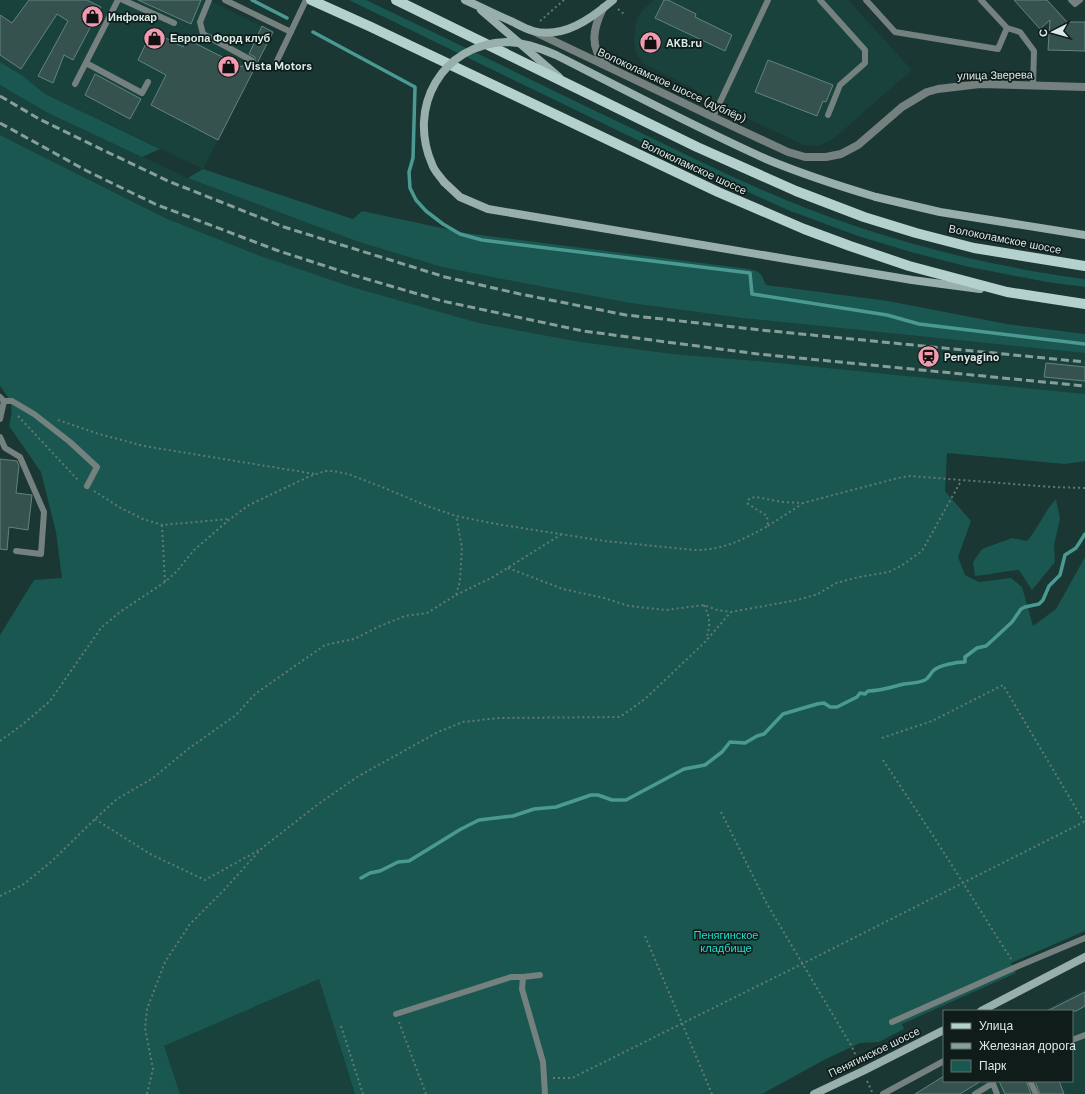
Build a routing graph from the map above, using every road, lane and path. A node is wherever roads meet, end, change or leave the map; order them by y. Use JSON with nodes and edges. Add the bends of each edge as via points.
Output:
{"nodes":[{"id":1,"x":118,"y":0,"type":"edge"},
{"id":2,"x":123,"y":0,"type":"edge"},
{"id":3,"x":209,"y":0,"type":"edge"},
{"id":4,"x":225,"y":0,"type":"edge"},
{"id":5,"x":306,"y":0,"type":"edge"},
{"id":6,"x":311,"y":0,"type":"edge"},
{"id":7,"x":396,"y":0,"type":"edge"},
{"id":8,"x":564,"y":0,"type":"edge"},
{"id":9,"x":612,"y":0,"type":"edge"},
{"id":10,"x":768,"y":0,"type":"edge"},
{"id":11,"x":820,"y":0,"type":"edge"},
{"id":12,"x":866,"y":0,"type":"edge"},
{"id":13,"x":981,"y":0,"type":"edge"},
{"id":14,"x":1071,"y":0,"type":"edge"},
{"id":15,"x":1080,"y":0,"type":"edge"},
{"id":16,"x":469,"y":2,"type":"edge"},
{"id":17,"x":604,"y":8,"type":"junction"},
{"id":18,"x":618,"y":9,"type":"dead end"},
{"id":19,"x":624,"y":14,"type":"dead end"},
{"id":20,"x":174,"y":23,"type":"dead end"},
{"id":21,"x":538,"y":24,"type":"dead end"},
{"id":22,"x":1007,"y":28,"type":"junction"},
{"id":23,"x":532,"y":31,"type":"junction"},
{"id":24,"x":291,"y":32,"type":"junction"},
{"id":25,"x":251,"y":60,"type":"dead end"},
{"id":26,"x":86,"y":63,"type":"junction"},
{"id":27,"x":276,"y":63,"type":"dead end"},
{"id":28,"x":611,"y":68,"type":"junction"},
{"id":29,"x":148,"y":82,"type":"dead end"},
{"id":30,"x":566,"y":82,"type":"junction"},
{"id":31,"x":75,"y":84,"type":"dead end"},
{"id":32,"x":1033,"y":85,"type":"junction"},
{"id":33,"x":1085,"y":87,"type":"edge"},
{"id":34,"x":828,"y":115,"type":"dead end"},
{"id":35,"x":713,"y":117,"type":"junction"},
{"id":36,"x":872,"y":134,"type":"joint"},
{"id":37,"x":1085,"y":235,"type":"edge"},
{"id":38,"x":1085,"y":266,"type":"edge"},
{"id":39,"x":1007,"y":292,"type":"junction"},
{"id":40,"x":1085,"y":304,"type":"edge"},
{"id":41,"x":2,"y":399,"type":"edge"},
{"id":42,"x":0,"y":419,"type":"edge"},
{"id":43,"x":53,"y":419,"type":"dead end"},
{"id":44,"x":0,"y":437,"type":"edge"},
{"id":45,"x":316,"y":474,"type":"junction"},
{"id":46,"x":961,"y":481,"type":"junction"},
{"id":47,"x":87,"y":486,"type":"junction"},
{"id":48,"x":1085,"y":488,"type":"edge"},
{"id":49,"x":803,"y":503,"type":"junction"},
{"id":50,"x":456,"y":516,"type":"junction"},
{"id":51,"x":230,"y":519,"type":"junction"},
{"id":52,"x":162,"y":525,"type":"junction"},
{"id":53,"x":768,"y":526,"type":"junction"},
{"id":54,"x":562,"y":534,"type":"junction"},
{"id":55,"x":16,"y":551,"type":"dead end"},
{"id":56,"x":508,"y":568,"type":"junction"},
{"id":57,"x":166,"y":582,"type":"junction"},
{"id":58,"x":456,"y":595,"type":"junction"},
{"id":59,"x":704,"y":605,"type":"junction"},
{"id":60,"x":731,"y":612,"type":"junction"},
{"id":61,"x":704,"y":642,"type":"junction"},
{"id":62,"x":882,"y":738,"type":"dead end"},
{"id":63,"x":0,"y":740,"type":"edge"},
{"id":64,"x":883,"y":760,"type":"dead end"},
{"id":65,"x":721,"y":812,"type":"dead end"},
{"id":66,"x":95,"y":818,"type":"junction"},
{"id":67,"x":1085,"y":823,"type":"edge"},
{"id":68,"x":262,"y":848,"type":"junction"},
{"id":69,"x":963,"y":884,"type":"junction"},
{"id":70,"x":0,"y":896,"type":"edge"},
{"id":71,"x":645,"y":936,"type":"dead end"},
{"id":72,"x":1085,"y":938,"type":"edge"},
{"id":73,"x":1085,"y":957,"type":"edge"},
{"id":74,"x":802,"y":964,"type":"junction"},
{"id":75,"x":1016,"y":967,"type":"junction"},
{"id":76,"x":540,"y":975,"type":"dead end"},
{"id":77,"x":523,"y":977,"type":"junction"},
{"id":78,"x":983,"y":1010,"type":"edge"},
{"id":79,"x":396,"y":1014,"type":"joint"},
{"id":80,"x":892,"y":1022,"type":"dead end"},
{"id":81,"x":682,"y":1023,"type":"junction"},
{"id":82,"x":341,"y":1026,"type":"dead end"},
{"id":83,"x":943,"y":1031,"type":"edge"},
{"id":84,"x":1083,"y":1036,"type":"edge"},
{"id":85,"x":1073,"y":1040,"type":"edge"},
{"id":86,"x":1085,"y":1043,"type":"edge"},
{"id":87,"x":857,"y":1059,"type":"dead end"},
{"id":88,"x":943,"y":1062,"type":"edge"},
{"id":89,"x":544,"y":1078,"type":"junction"},
{"id":90,"x":866,"y":1078,"type":"dead end"},
{"id":91,"x":993,"y":1082,"type":"edge"},
{"id":92,"x":1030,"y":1082,"type":"edge"},
{"id":93,"x":147,"y":1094,"type":"edge"},
{"id":94,"x":363,"y":1094,"type":"edge"},
{"id":95,"x":426,"y":1094,"type":"edge"},
{"id":96,"x":545,"y":1094,"type":"edge"},
{"id":97,"x":712,"y":1094,"type":"edge"},
{"id":98,"x":814,"y":1094,"type":"edge"},
{"id":99,"x":873,"y":1094,"type":"edge"},
{"id":100,"x":883,"y":1094,"type":"edge"},
{"id":101,"x":976,"y":1094,"type":"edge"},
{"id":102,"x":998,"y":1094,"type":"edge"},
{"id":103,"x":1036,"y":1094,"type":"edge"}],
"edges":[{"from":1,"to":26,"type":"lane"},
{"from":2,"to":20,"type":"lane"},
{"from":3,"to":25,"type":"lane","via":[[200,22],[203,34]]},
{"from":4,"to":24,"type":"lane"},
{"from":5,"to":24,"type":"lane"},
{"from":6,"to":39,"type":"main road","name":"Волоколамское шоссе","via":[[718,192],[804,229],[909,266]]},
{"from":7,"to":30,"type":"main road","name":"Волоколамское шоссе"},
{"from":8,"to":21,"type":"path"},
{"from":9,"to":17,"type":"main road"},
{"from":10,"to":35,"type":"lane"},
{"from":11,"to":34,"type":"lane","via":[[865,50],[865,63],[840,85]]},
{"from":12,"to":22,"type":"lane","via":[[895,32],[998,49]]},
{"from":13,"to":22,"type":"lane"},
{"from":14,"to":15,"type":"lane","via":[[1075,4]]},
{"from":16,"to":23,"type":"main road","name":"Волоколамское шоссе (дублёр)"},
{"from":16,"to":30,"type":"main road"},
{"from":17,"to":23,"type":"main road","via":[[569,29],[556,33]]},
{"from":17,"to":28,"type":"street","via":[[596,22],[595,43],[597,53]]},
{"from":18,"to":19,"type":"path"},
{"from":22,"to":32,"type":"lane","via":[[1020,32],[1034,51]]},
{"from":23,"to":28,"type":"street","name":"Волоколамское шоссе (дублёр)"},
{"from":24,"to":27,"type":"lane"},
{"from":26,"to":29,"type":"lane","via":[[142,93]]},
{"from":26,"to":31,"type":"lane"},
{"from":28,"to":35,"type":"street","name":"Волоколамское шоссе (дублёр)"},
{"from":30,"to":38,"type":"main road","name":"Волоколамское шоссе","via":[[697,147],[796,191],[864,217],[974,248]]},
{"from":32,"to":33,"type":"street","name":"улица Зверева"},
{"from":32,"to":36,"type":"street","name":"улица Зверева","via":[[980,84],[927,92],[902,107]]},
{"from":35,"to":36,"type":"street","name":"Волоколамское шоссе (дублёр)","via":[[788,152],[805,157],[841,154]]},
{"from":37,"to":39,"type":"main road","bridge":true,"via":[[940,212],[835,185],[767,159],[670,113],[556,54],[520,43],[506,42],[482,46],[461,56],[443,72],[430,92],[424,114],[424,138],[432,166],[460,198],[488,209],[912,280]]},
{"from":39,"to":40,"type":"main road","name":"Волоколамское шоссе"},
{"from":41,"to":42,"type":"lane"},
{"from":41,"to":47,"type":"path"},
{"from":41,"to":47,"type":"lane","via":[[12,401],[34,414],[97,467]]},
{"from":43,"to":45,"type":"path","via":[[144,446]]},
{"from":44,"to":55,"type":"lane","via":[[5,448],[20,457],[44,512],[41,554]]},
{"from":45,"to":50,"type":"path","via":[[333,471],[348,474]]},
{"from":45,"to":51,"type":"path","via":[[249,504]]},
{"from":46,"to":48,"type":"path"},
{"from":46,"to":49,"type":"path","via":[[923,477],[898,478]]},
{"from":46,"to":60,"type":"path","via":[[922,551],[902,566],[889,572],[836,583],[818,594],[797,600]]},
{"from":47,"to":52,"type":"path","via":[[142,519]]},
{"from":49,"to":53,"type":"path"},
{"from":49,"to":53,"type":"path","via":[[764,498],[748,500],[748,504],[767,516]]},
{"from":50,"to":54,"type":"path"},
{"from":50,"to":58,"type":"path","via":[[462,547],[460,580]]},
{"from":51,"to":52,"type":"path"},
{"from":51,"to":57,"type":"path","via":[[194,550]]},
{"from":52,"to":57,"type":"path"},
{"from":53,"to":54,"type":"path","via":[[725,547],[709,550],[605,541]]},
{"from":54,"to":56,"type":"path"},
{"from":56,"to":58,"type":"path"},
{"from":56,"to":59,"type":"path","via":[[563,589],[629,606],[666,610]]},
{"from":57,"to":63,"type":"path","via":[[120,612],[101,628],[50,701]]},
{"from":58,"to":66,"type":"path","via":[[426,613],[405,616],[354,639],[325,645],[255,694],[236,715],[153,778],[117,799]]},
{"from":59,"to":60,"type":"path"},
{"from":59,"to":61,"type":"path","via":[[709,614],[710,629]]},
{"from":60,"to":61,"type":"path"},
{"from":61,"to":68,"type":"path","via":[[645,699],[620,717],[499,718],[463,722],[438,732],[357,777]]},
{"from":62,"to":67,"type":"path","via":[[932,720],[1003,685]]},
{"from":64,"to":69,"type":"path"},
{"from":65,"to":74,"type":"path","via":[[767,904]]},
{"from":66,"to":68,"type":"path","via":[[150,854],[205,880]]},
{"from":66,"to":70,"type":"path","via":[[52,861],[24,884]]},
{"from":67,"to":69,"type":"path"},
{"from":68,"to":93,"type":"path","via":[[190,924],[165,962],[147,1009],[145,1028],[153,1069]]},
{"from":69,"to":74,"type":"path"},
{"from":69,"to":75,"type":"path"},
{"from":71,"to":81,"type":"path"},
{"from":72,"to":75,"type":"lane"},
{"from":73,"to":78,"type":"main road"},
{"from":74,"to":81,"type":"path"},
{"from":74,"to":87,"type":"path"},
{"from":75,"to":80,"type":"lane"},
{"from":76,"to":77,"type":"lane"},
{"from":77,"to":79,"type":"lane","via":[[511,977]]},
{"from":77,"to":89,"type":"lane","via":[[522,989],[543,1062]]},
{"from":79,"to":95,"type":"path"},
{"from":81,"to":89,"type":"path","via":[[572,1078]]},
{"from":81,"to":97,"type":"path"},
{"from":82,"to":94,"type":"path"},
{"from":83,"to":98,"type":"main road","name":"Пенягинское шоссе"},
{"from":84,"to":85,"type":"lane"},
{"from":84,"to":86,"type":"lane"},
{"from":88,"to":100,"type":"lane"},
{"from":89,"to":96,"type":"lane"},
{"from":90,"to":99,"type":"path"},
{"from":91,"to":101,"type":"lane"},
{"from":91,"to":102,"type":"lane"},
{"from":92,"to":103,"type":"lane"}]}
